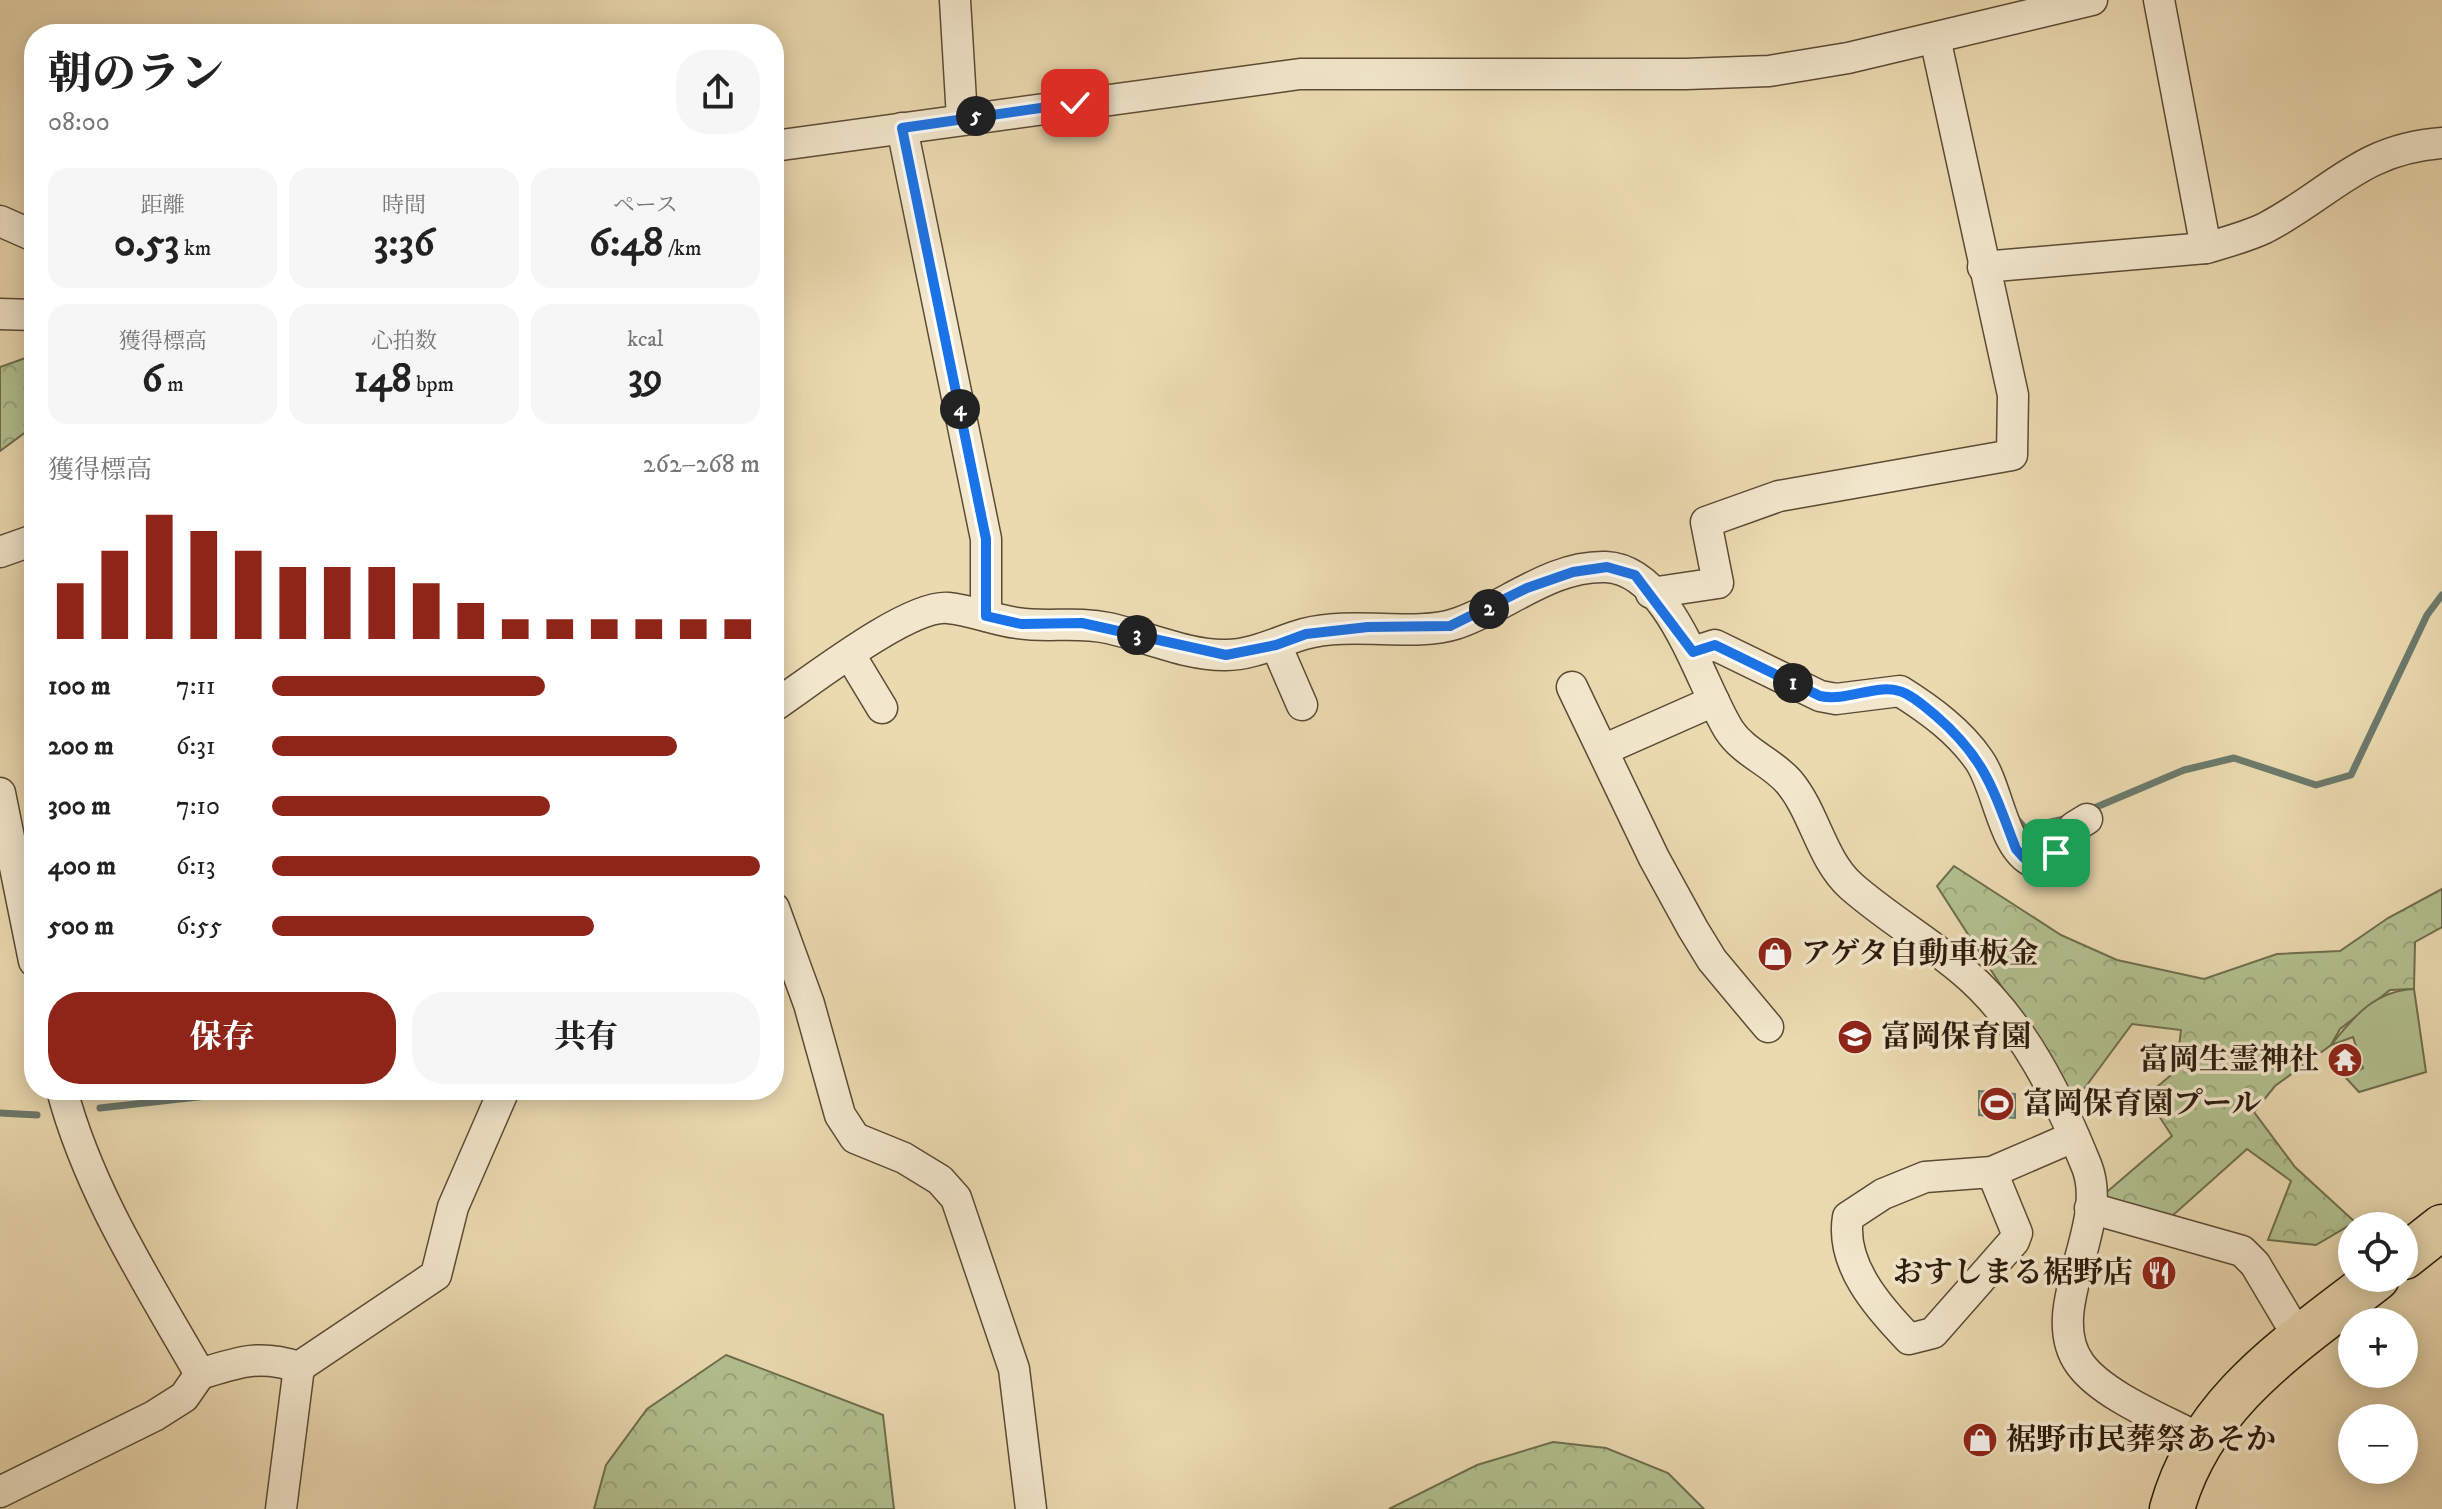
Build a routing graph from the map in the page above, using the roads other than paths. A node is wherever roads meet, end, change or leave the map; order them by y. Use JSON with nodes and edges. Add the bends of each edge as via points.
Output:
{"nodes":[{"id":1,"x":955,"y":0,"type":"edge"},
{"id":2,"x":2092,"y":0,"type":"edge"},
{"id":3,"x":2159,"y":0,"type":"edge"},
{"id":4,"x":1935,"y":38,"type":"junction"},
{"id":5,"x":962,"y":118,"type":"junction"},
{"id":6,"x":902,"y":128,"type":"junction"},
{"id":7,"x":2442,"y":143,"type":"edge"},
{"id":8,"x":784,"y":145,"type":"edge"},
{"id":9,"x":0,"y":221,"type":"edge"},
{"id":10,"x":24,"y":232,"type":"edge"},
{"id":11,"x":2206,"y":248,"type":"junction"},
{"id":12,"x":1983,"y":267,"type":"junction"},
{"id":13,"x":0,"y":314,"type":"edge"},
{"id":14,"x":24,"y":315,"type":"edge"},
{"id":15,"x":24,"y":544,"type":"edge"},
{"id":16,"x":0,"y":552,"type":"edge"},
{"id":17,"x":1651,"y":593,"type":"junction"},
{"id":18,"x":986,"y":616,"type":"junction"},
{"id":19,"x":1276,"y":645,"type":"junction"},
{"id":20,"x":1693,"y":652,"type":"junction"},
{"id":21,"x":850,"y":655,"type":"junction"},
{"id":22,"x":1572,"y":687,"type":"dead end"},
{"id":23,"x":784,"y":699,"type":"edge"},
{"id":24,"x":1714,"y":701,"type":"junction"},
{"id":25,"x":1302,"y":705,"type":"dead end"},
{"id":26,"x":882,"y":708,"type":"dead end"},
{"id":27,"x":1603,"y":750,"type":"junction"},
{"id":28,"x":0,"y":793,"type":"edge"},
{"id":29,"x":2087,"y":819,"type":"dead end"},
{"id":30,"x":18,"y":897,"type":"edge"},
{"id":31,"x":24,"y":921,"type":"edge"},
{"id":32,"x":784,"y":935,"type":"edge"},
{"id":33,"x":1768,"y":1027,"type":"dead end"},
{"id":34,"x":65,"y":1100,"type":"edge"},
{"id":35,"x":500,"y":1100,"type":"edge"},
{"id":36,"x":2073,"y":1137,"type":"junction"},
{"id":37,"x":1992,"y":1172,"type":"junction"},
{"id":38,"x":2090,"y":1208,"type":"junction"},
{"id":39,"x":2442,"y":1227,"type":"edge"},
{"id":40,"x":2418,"y":1246,"type":"edge"},
{"id":41,"x":2359,"y":1292,"type":"edge"},
{"id":42,"x":2299,"y":1338,"type":"junction"},
{"id":43,"x":299,"y":1367,"type":"junction"},
{"id":44,"x":200,"y":1374,"type":"junction"},
{"id":45,"x":2200,"y":1439,"type":"junction"},
{"id":46,"x":0,"y":1492,"type":"edge"},
{"id":47,"x":281,"y":1509,"type":"edge"},
{"id":48,"x":1031,"y":1509,"type":"edge"},
{"id":49,"x":2172,"y":1509,"type":"edge"}],
"edges":[{"from":1,"to":5,"type":"street"},
{"from":2,"to":4,"type":"street"},
{"from":3,"to":11,"type":"street"},
{"from":4,"to":5,"type":"street","via":[[1769,71],[1300,74]]},
{"from":4,"to":12,"type":"street"},
{"from":5,"to":6,"type":"street"},
{"from":6,"to":8,"type":"street"},
{"from":6,"to":18,"type":"street","via":[[986,539]]},
{"from":7,"to":11,"type":"street","via":[[2390,151],[2348,172],[2266,227]]},
{"from":9,"to":10,"type":"street"},
{"from":11,"to":12,"type":"street"},
{"from":12,"to":17,"type":"street","via":[[2013,395],[2012,455],[1779,496],[1706,522],[1718,583]]},
{"from":13,"to":14,"type":"street"},
{"from":15,"to":16,"type":"street"},
{"from":17,"to":19,"type":"street","via":[[1635,575],[1607,567],[1527,588],[1450,626],[1352,628],[1306,634]]},
{"from":17,"to":20,"type":"street"},
{"from":18,"to":19,"type":"street","via":[[1021,624],[1082,623],[1226,655]]},
{"from":18,"to":21,"type":"street","via":[[943,606],[908,617]]},
{"from":19,"to":25,"type":"street"},
{"from":20,"to":24,"type":"street"},
{"from":20,"to":29,"type":"street","via":[[1715,645],[1832,698],[1900,691],[1962,738],[1979,760],[2016,849],[2033,862],[2051,858],[2074,827]]},
{"from":21,"to":23,"type":"street"},
{"from":21,"to":26,"type":"street"},
{"from":22,"to":27,"type":"street"},
{"from":24,"to":27,"type":"street"},
{"from":24,"to":36,"type":"street","via":[[1730,733],[1783,774],[1806,802],[1832,862],[1849,884],[1986,993],[2022,1040]]},
{"from":27,"to":33,"type":"street","via":[[1693,929]]},
{"from":28,"to":30,"type":"street"},
{"from":30,"to":31,"type":"street"},
{"from":32,"to":48,"type":"street","via":[[840,1115],[855,1138],[904,1158],[940,1180],[956,1198],[1014,1369]]},
{"from":34,"to":44,"type":"street","via":[[75,1140],[101,1196]]},
{"from":35,"to":43,"type":"street","via":[[453,1207],[436,1275]]},
{"from":36,"to":37,"type":"street"},
{"from":36,"to":38,"type":"street","via":[[2090,1175]]},
{"from":37,"to":37,"type":"street","via":[[1925,1177],[1883,1194],[1848,1217],[1844,1240],[1875,1303],[1909,1339],[1933,1333],[2014,1241],[2017,1233]]},
{"from":38,"to":42,"type":"street","via":[[2242,1251]]},
{"from":38,"to":45,"type":"street","via":[[2067,1327],[2073,1351],[2081,1367],[2106,1388]]},
{"from":39,"to":40,"type":"main road"},
{"from":41,"to":42,"type":"main road"},
{"from":42,"to":45,"type":"main road","via":[[2230,1401]]},
{"from":43,"to":44,"type":"street","via":[[273,1358],[250,1359]]},
{"from":43,"to":47,"type":"street"},
{"from":44,"to":46,"type":"street","via":[[184,1397],[154,1416]]},
{"from":45,"to":49,"type":"main road"}]}
